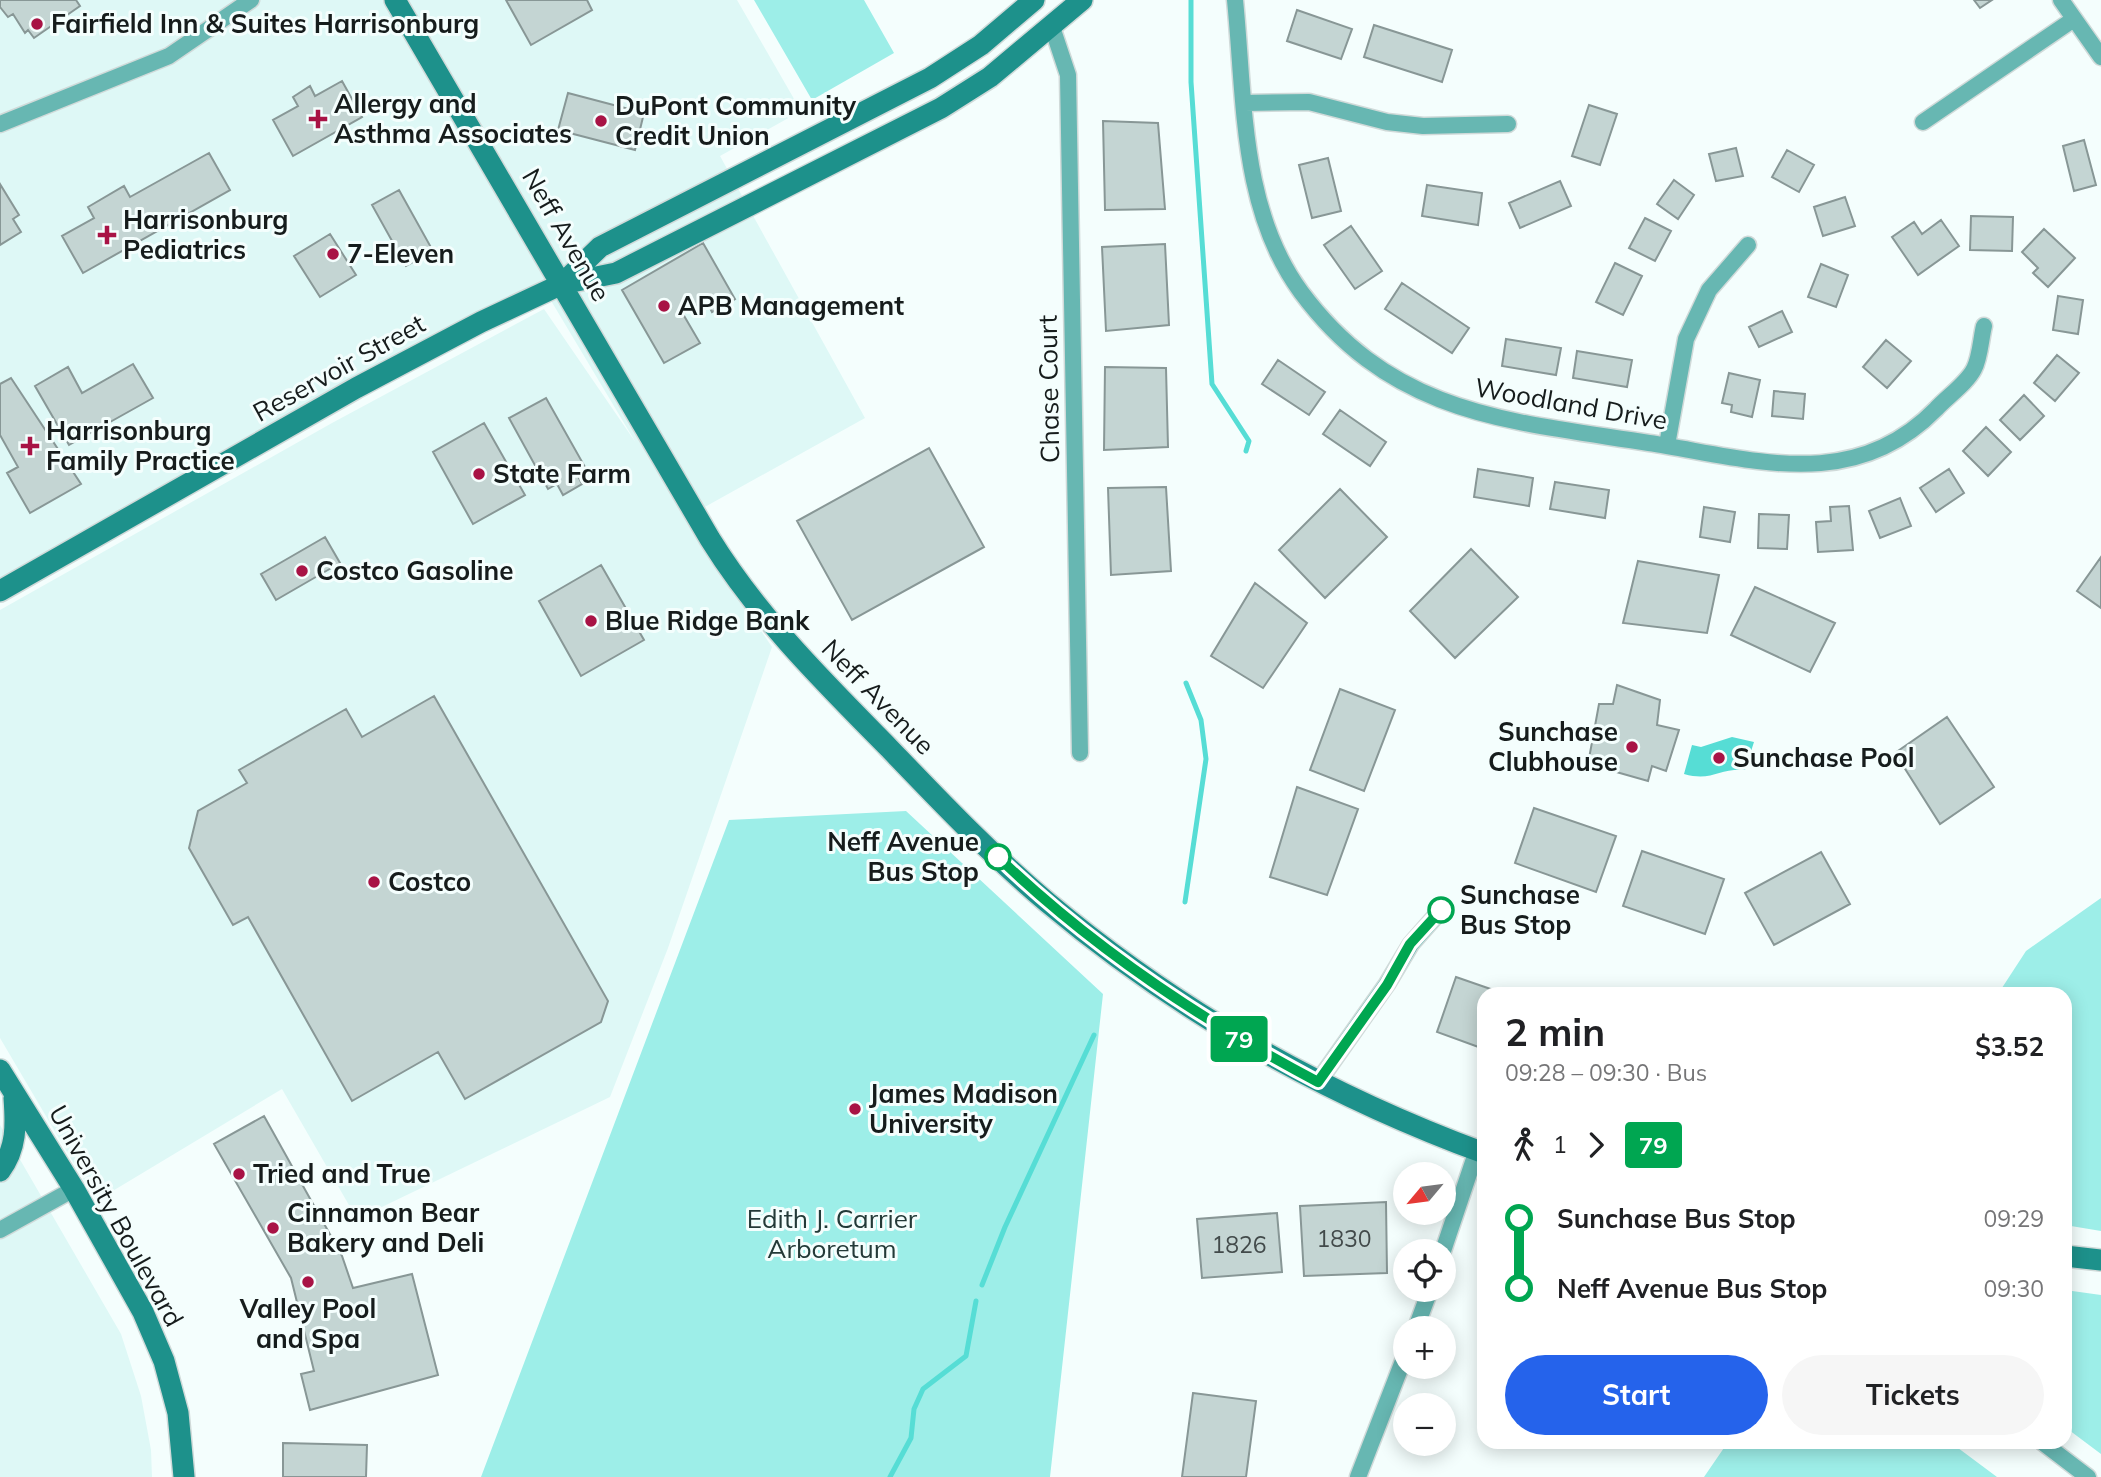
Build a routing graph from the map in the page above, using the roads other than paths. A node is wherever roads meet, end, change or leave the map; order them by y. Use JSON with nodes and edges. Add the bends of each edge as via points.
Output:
{"nodes":[{"id":1,"x":251,"y":0,"type":"edge"},
{"id":2,"x":396,"y":0,"type":"edge"},
{"id":3,"x":1034,"y":0,"type":"edge"},
{"id":4,"x":1082,"y":0,"type":"edge"},
{"id":5,"x":1235,"y":0,"type":"edge"},
{"id":6,"x":2061,"y":0,"type":"edge"},
{"id":7,"x":2074,"y":19,"type":"junction"},
{"id":8,"x":1052,"y":27,"type":"junction"},
{"id":9,"x":2101,"y":57,"type":"edge"},
{"id":10,"x":1245,"y":103,"type":"junction"},
{"id":11,"x":1923,"y":122,"type":"dead end"},
{"id":12,"x":0,"y":124,"type":"edge"},
{"id":13,"x":1508,"y":124,"type":"dead end"},
{"id":14,"x":1748,"y":245,"type":"dead end"},
{"id":15,"x":562,"y":284,"type":"junction"},
{"id":16,"x":1984,"y":326,"type":"dead end"},
{"id":17,"x":1667,"y":445,"type":"junction"},
{"id":18,"x":0,"y":591,"type":"edge"},
{"id":19,"x":1080,"y":753,"type":"dead end"},
{"id":20,"x":1441,"y":910,"type":"dead end"},
{"id":21,"x":0,"y":1070,"type":"edge"},
{"id":22,"x":1318,"y":1082,"type":"junction"},
{"id":23,"x":13,"y":1092,"type":"junction"},
{"id":24,"x":1477,"y":1150,"type":"edge"},
{"id":25,"x":1477,"y":1159,"type":"edge"},
{"id":26,"x":0,"y":1171,"type":"edge"},
{"id":27,"x":74,"y":1189,"type":"junction"},
{"id":28,"x":0,"y":1230,"type":"edge"},
{"id":29,"x":1447,"y":1239,"type":"edge"},
{"id":30,"x":2072,"y":1256,"type":"edge"},
{"id":31,"x":2101,"y":1260,"type":"edge"},
{"id":32,"x":1396,"y":1379,"type":"edge"},
{"id":33,"x":2051,"y":1449,"type":"edge"},
{"id":34,"x":184,"y":1477,"type":"edge"},
{"id":35,"x":1358,"y":1477,"type":"edge"},
{"id":36,"x":2088,"y":1477,"type":"edge"}],
"edges":[{"from":1,"to":12,"type":"street","via":[[169,56]]},
{"from":2,"to":15,"type":"main road","name":"Neff Avenue"},
{"from":3,"to":15,"type":"main road","name":"Reservoir Street","via":[[981,45],[930,78],[600,247]]},
{"from":4,"to":8,"type":"main road","name":"Reservoir Street"},
{"from":5,"to":10,"type":"street","name":"Woodland Drive"},
{"from":6,"to":7,"type":"street"},
{"from":7,"to":9,"type":"street"},
{"from":7,"to":11,"type":"street"},
{"from":8,"to":15,"type":"main road","name":"Reservoir Street","via":[[990,77],[911,124],[616,273]]},
{"from":8,"to":19,"type":"street","name":"Chase Court","via":[[1068,75]]},
{"from":10,"to":13,"type":"street","via":[[1309,102],[1423,126]]},
{"from":10,"to":17,"type":"street","name":"Woodland Drive","via":[[1255,192],[1270,239],[1300,290],[1355,350],[1410,387],[1469,412]]},
{"from":14,"to":17,"type":"street","via":[[1709,290],[1686,339]]},
{"from":15,"to":18,"type":"main road","name":"Reservoir Street","via":[[366,382]]},
{"from":15,"to":22,"type":"main road","name":"Neff Avenue","via":[[726,566],[799,656],[978,838],[1081,930],[1191,1009]]},
{"from":16,"to":17,"type":"street","name":"Woodland Drive","via":[[1974,369],[1906,436],[1881,449],[1835,462],[1787,465]]},
{"from":20,"to":22,"type":"street","via":[[1410,944],[1387,985]]},
{"from":21,"to":23,"type":"main road","name":"University Boulevard"},
{"from":22,"to":24,"type":"main road","name":"Neff Avenue"},
{"from":23,"to":26,"type":"main road","via":[[17,1129]]},
{"from":23,"to":27,"type":"main road","name":"University Boulevard"},
{"from":25,"to":29,"type":"street"},
{"from":27,"to":28,"type":"street"},
{"from":27,"to":34,"type":"main road","name":"University Boulevard","via":[[143,1312],[164,1361],[178,1413]]},
{"from":30,"to":31,"type":"main road"},
{"from":32,"to":35,"type":"street"},
{"from":33,"to":36,"type":"street"}]}
